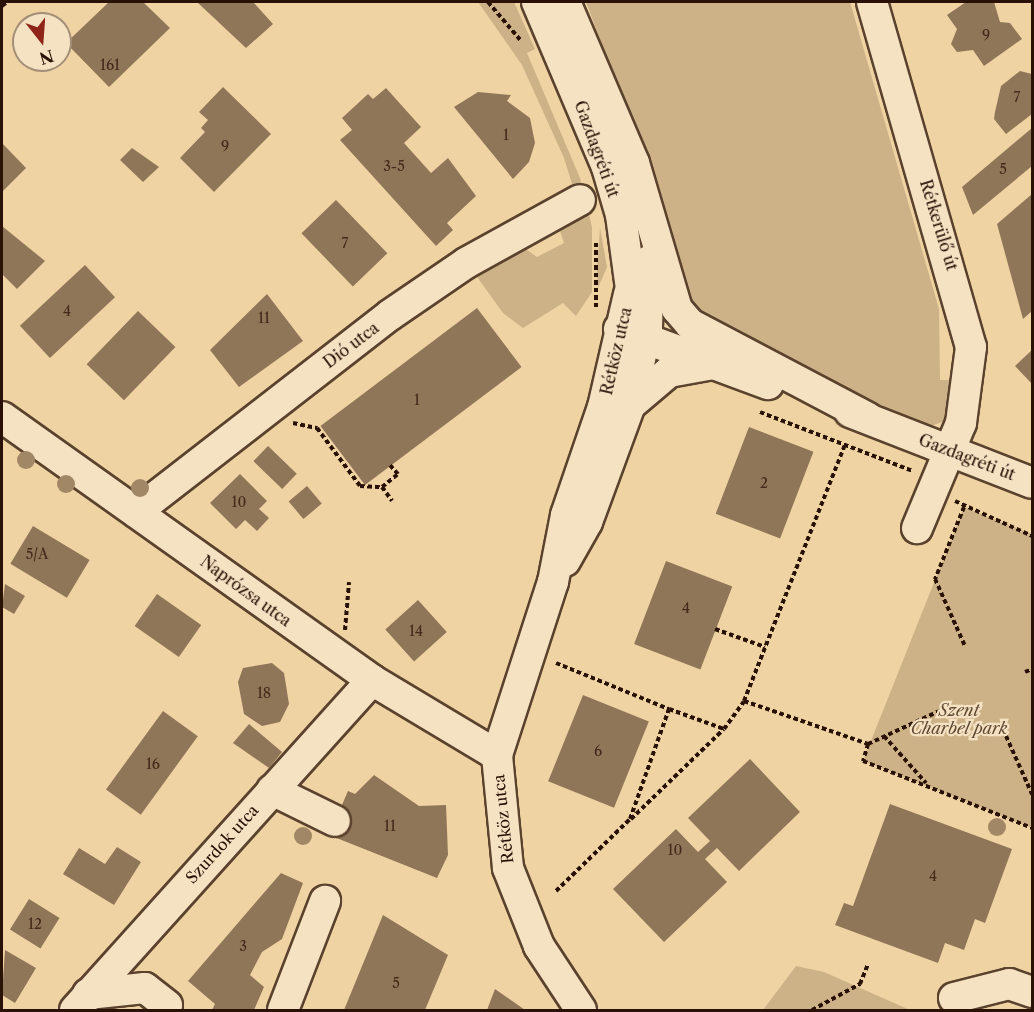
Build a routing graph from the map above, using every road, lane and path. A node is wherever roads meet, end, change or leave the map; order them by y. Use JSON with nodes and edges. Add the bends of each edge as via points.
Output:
{"nodes":[{"id":1,"x":7,"y":2,"type":"edge"},
{"id":2,"x":537,"y":2,"type":"edge"},
{"id":3,"x":565,"y":2,"type":"edge"},
{"id":4,"x":873,"y":2,"type":"edge"},
{"id":5,"x":2,"y":6,"type":"edge"},
{"id":6,"x":580,"y":200,"type":"dead end"},
{"id":7,"x":648,"y":208,"type":"junction"},
{"id":8,"x":630,"y":294,"type":"joint"},
{"id":9,"x":638,"y":330,"type":"junction"},
{"id":10,"x":758,"y":361,"type":"junction"},
{"id":11,"x":717,"y":364,"type":"junction"},
{"id":12,"x":630,"y":405,"type":"junction"},
{"id":13,"x":751,"y":408,"type":"dead end"},
{"id":14,"x":2,"y":418,"type":"edge"},
{"id":15,"x":868,"y":418,"type":"junction"},
{"id":16,"x":294,"y":424,"type":"dead end"},
{"id":17,"x":845,"y":444,"type":"junction"},
{"id":18,"x":952,"y":451,"type":"junction"},
{"id":19,"x":390,"y":465,"type":"dead end"},
{"id":20,"x":935,"y":483,"type":"junction"},
{"id":21,"x":1032,"y":483,"type":"edge"},
{"id":22,"x":382,"y":487,"type":"junction"},
{"id":23,"x":392,"y":501,"type":"dead end"},
{"id":24,"x":964,"y":507,"type":"junction"},
{"id":25,"x":136,"y":512,"type":"junction"},
{"id":26,"x":917,"y":528,"type":"dead end"},
{"id":27,"x":1032,"y":536,"type":"edge"},
{"id":28,"x":349,"y":582,"type":"dead end"},
{"id":29,"x":554,"y":582,"type":"junction"},
{"id":30,"x":715,"y":629,"type":"dead end"},
{"id":31,"x":965,"y":646,"type":"dead end"},
{"id":32,"x":765,"y":647,"type":"junction"},
{"id":33,"x":343,"y":660,"type":"junction"},
{"id":34,"x":556,"y":663,"type":"dead end"},
{"id":35,"x":1032,"y":669,"type":"edge"},
{"id":36,"x":1025,"y":672,"type":"dead end"},
{"id":37,"x":372,"y":680,"type":"junction"},
{"id":38,"x":744,"y":701,"type":"junction"},
{"id":39,"x":946,"y":708,"type":"dead end"},
{"id":40,"x":669,"y":709,"type":"junction"},
{"id":41,"x":724,"y":729,"type":"junction"},
{"id":42,"x":884,"y":736,"type":"junction"},
{"id":43,"x":1006,"y":736,"type":"dead end"},
{"id":44,"x":868,"y":744,"type":"junction"},
{"id":45,"x":497,"y":755,"type":"junction"},
{"id":46,"x":928,"y":785,"type":"junction"},
{"id":47,"x":272,"y":790,"type":"junction"},
{"id":48,"x":1032,"y":794,"type":"edge"},
{"id":49,"x":630,"y":819,"type":"junction"},
{"id":50,"x":335,"y":821,"type":"dead end"},
{"id":51,"x":1032,"y":828,"type":"edge"},
{"id":52,"x":556,"y":891,"type":"dead end"},
{"id":53,"x":325,"y":901,"type":"dead end"},
{"id":54,"x":868,"y":964,"type":"dead end"},
{"id":55,"x":1032,"y":992,"type":"edge"},
{"id":56,"x":954,"y":998,"type":"dead end"},
{"id":57,"x":81,"y":1002,"type":"edge"},
{"id":58,"x":167,"y":1005,"type":"dead end"},
{"id":59,"x":283,"y":1011,"type":"edge"},
{"id":60,"x":580,"y":1011,"type":"edge"},
{"id":61,"x":812,"y":1011,"type":"edge"}],
"edges":[{"from":1,"to":5,"type":"path"},
{"from":2,"to":8,"type":"street","name":"Gazdagréti út","via":[[607,167],[621,215]]},
{"from":3,"to":7,"type":"street","name":"Gazdagréti út","via":[[619,122]]},
{"from":4,"to":18,"type":"street","name":"Rétkerülő út","via":[[971,347],[971,375]]},
{"from":6,"to":25,"type":"street","name":"Dió utca","via":[[466,263],[390,315]]},
{"from":7,"to":9,"type":"street","name":"Gazdagréti út"},
{"from":7,"to":10,"type":"street","name":"Gazdagréti út","via":[[677,309],[690,324]]},
{"from":8,"to":9,"type":"street","name":"Rétköz utca"},
{"from":9,"to":10,"type":"street"},
{"from":9,"to":11,"type":"street","name":"Gazdagréti út"},
{"from":9,"to":12,"type":"street","name":"Rétköz utca"},
{"from":9,"to":29,"type":"street","name":"Rétköz utca","via":[[606,396],[566,515]]},
{"from":10,"to":15,"type":"street","name":"Gazdagréti út"},
{"from":11,"to":12,"type":"street","via":[[669,372]]},
{"from":11,"to":15,"type":"street","name":"Gazdagréti út"},
{"from":12,"to":29,"type":"street","name":"Rétköz utca","via":[[587,522]]},
{"from":13,"to":17,"type":"path"},
{"from":14,"to":25,"type":"street","name":"Naprózsa utca"},
{"from":15,"to":18,"type":"street","name":"Gazdagréti út"},
{"from":16,"to":22,"type":"path","via":[[317,428],[360,486]]},
{"from":17,"to":20,"type":"path"},
{"from":17,"to":32,"type":"path"},
{"from":18,"to":20,"type":"street","name":"Rétkerülő út"},
{"from":18,"to":21,"type":"street","name":"Gazdagréti út"},
{"from":19,"to":22,"type":"path","via":[[398,474]]},
{"from":20,"to":24,"type":"path"},
{"from":20,"to":26,"type":"street","name":"Rétkerülő út"},
{"from":22,"to":23,"type":"path"},
{"from":24,"to":27,"type":"path"},
{"from":24,"to":31,"type":"path","via":[[935,579]]},
{"from":25,"to":33,"type":"street","name":"Naprózsa utca"},
{"from":28,"to":33,"type":"path"},
{"from":29,"to":45,"type":"street","name":"Rétköz utca"},
{"from":30,"to":32,"type":"path"},
{"from":32,"to":38,"type":"path"},
{"from":33,"to":37,"type":"street","name":"Naprózsa utca"},
{"from":34,"to":40,"type":"path"},
{"from":35,"to":36,"type":"path"},
{"from":37,"to":45,"type":"street","name":"Naprózsa utca"},
{"from":37,"to":47,"type":"street","name":"Szurdok utca"},
{"from":38,"to":41,"type":"path"},
{"from":38,"to":44,"type":"path"},
{"from":39,"to":42,"type":"path"},
{"from":40,"to":41,"type":"path"},
{"from":40,"to":49,"type":"path"},
{"from":41,"to":49,"type":"path"},
{"from":42,"to":44,"type":"path"},
{"from":42,"to":46,"type":"path"},
{"from":43,"to":48,"type":"path"},
{"from":44,"to":46,"type":"path","via":[[863,761]]},
{"from":45,"to":60,"type":"street","name":"Rétköz utca","via":[[508,868],[539,946]]},
{"from":46,"to":51,"type":"path"},
{"from":47,"to":50,"type":"street"},
{"from":47,"to":57,"type":"street","name":"Szurdok utca"},
{"from":49,"to":52,"type":"path"},
{"from":53,"to":59,"type":"street"},
{"from":54,"to":61,"type":"path","via":[[860,984]]},
{"from":55,"to":56,"type":"street","via":[[1009,984]]},
{"from":57,"to":58,"type":"street","via":[[145,988]]}]}
